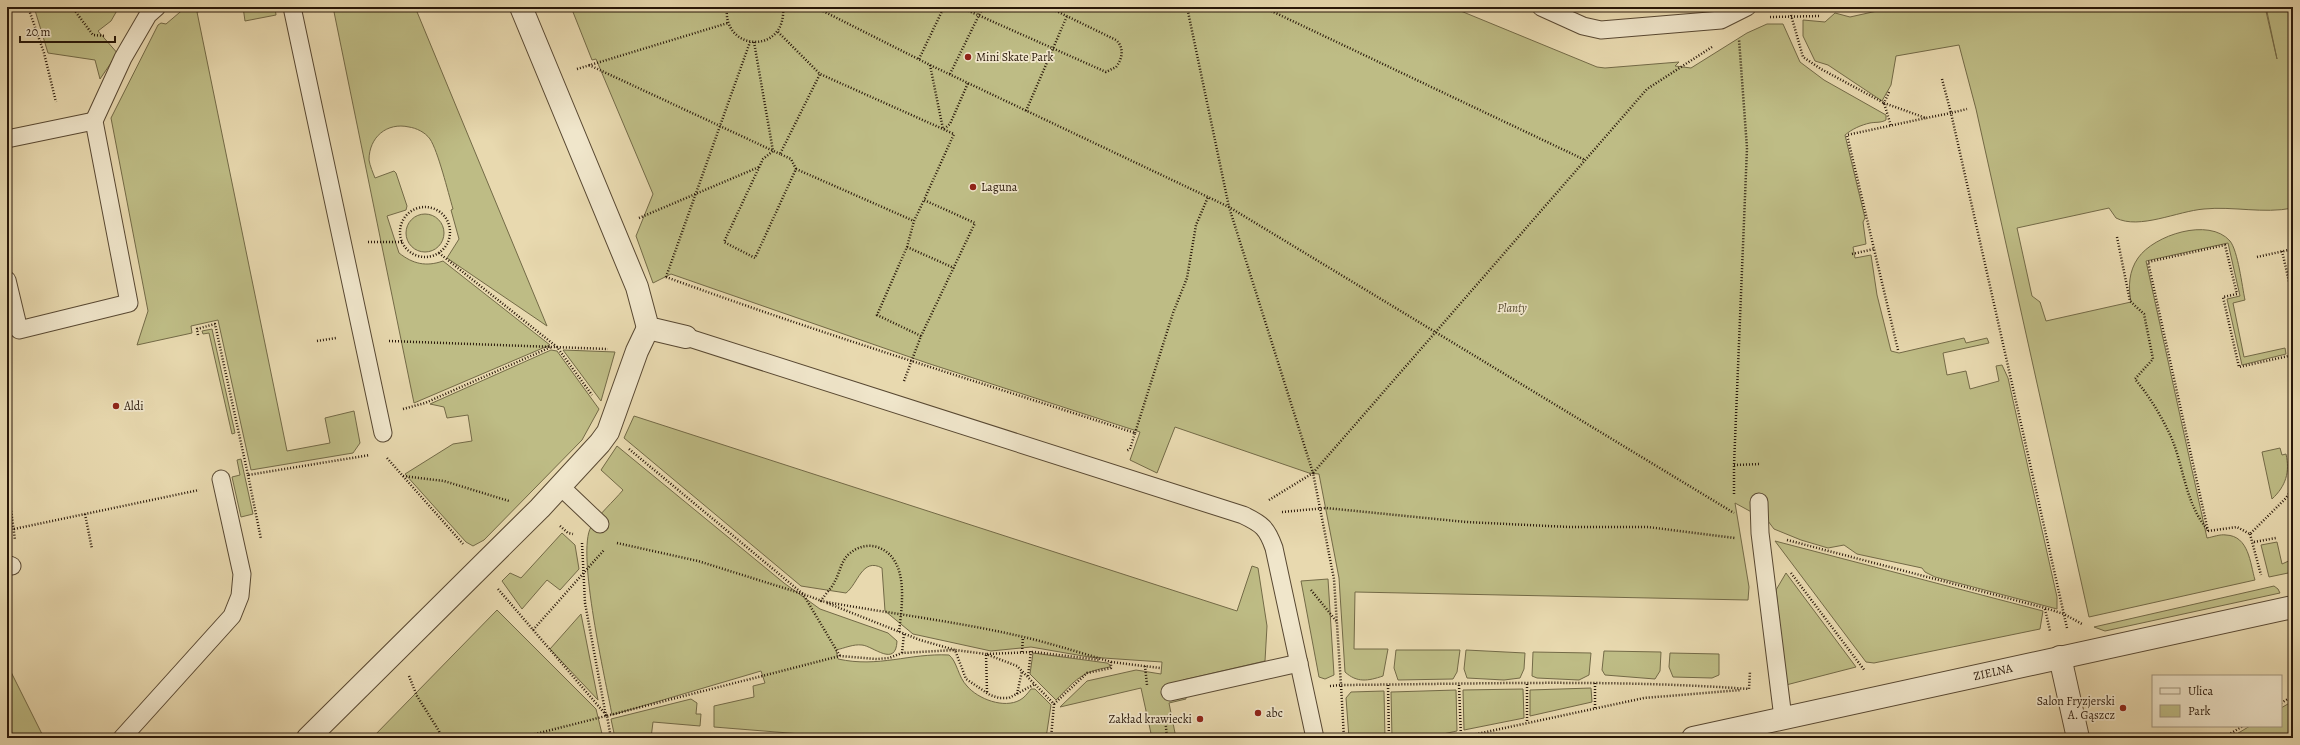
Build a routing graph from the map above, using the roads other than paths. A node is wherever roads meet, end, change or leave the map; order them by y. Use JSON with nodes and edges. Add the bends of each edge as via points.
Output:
{"nodes":[{"id":1,"x":157,"y":7,"type":"edge"},
{"id":2,"x":292,"y":7,"type":"edge"},
{"id":3,"x":521,"y":7,"type":"edge"},
{"id":4,"x":1542,"y":7,"type":"edge"},
{"id":5,"x":1741,"y":9,"type":"edge"},
{"id":6,"x":94,"y":121,"type":"junction"},
{"id":7,"x":7,"y":139,"type":"edge"},
{"id":8,"x":7,"y":280,"type":"edge"},
{"id":9,"x":648,"y":328,"type":"junction"},
{"id":10,"x":13,"y":332,"type":"edge"},
{"id":11,"x":686,"y":337,"type":"joint"},
{"id":12,"x":382,"y":433,"type":"road end"},
{"id":13,"x":221,"y":479,"type":"dead end"},
{"id":14,"x":561,"y":487,"type":"junction"},
{"id":15,"x":1759,"y":502,"type":"dead end"},
{"id":16,"x":600,"y":524,"type":"dead end"},
{"id":17,"x":2293,"y":607,"type":"edge"},
{"id":18,"x":2060,"y":657,"type":"junction"},
{"id":19,"x":1299,"y":664,"type":"junction"},
{"id":20,"x":1170,"y":692,"type":"dead end"},
{"id":21,"x":1783,"y":718,"type":"junction"},
{"id":22,"x":122,"y":738,"type":"edge"},
{"id":23,"x":308,"y":738,"type":"edge"},
{"id":24,"x":1315,"y":738,"type":"edge"},
{"id":25,"x":1693,"y":738,"type":"edge"},
{"id":26,"x":2078,"y":738,"type":"edge"}],
"edges":[{"from":1,"to":6,"type":"lane","via":[[148,15],[123,58]]},
{"from":2,"to":12,"type":"lane"},
{"from":3,"to":9,"type":"street","via":[[637,287]]},
{"from":4,"to":5,"type":"lane","via":[[1583,26],[1600,30],[1721,20]]},
{"from":6,"to":7,"type":"lane"},
{"from":6,"to":10,"type":"lane","via":[[129,304]]},
{"from":8,"to":10,"type":"lane"},
{"from":9,"to":11,"type":"street"},
{"from":9,"to":14,"type":"street","via":[[608,432]]},
{"from":11,"to":19,"type":"lane","via":[[1098,468],[1258,522],[1268,532],[1275,554]]},
{"from":13,"to":22,"type":"lane","via":[[242,574],[240,596],[232,616]]},
{"from":14,"to":16,"type":"lane"},
{"from":14,"to":23,"type":"street"},
{"from":15,"to":21,"type":"lane","via":[[1760,533]]},
{"from":17,"to":18,"type":"street","name":"ZIELNA"},
{"from":18,"to":21,"type":"street","name":"ZIELNA"},
{"from":18,"to":26,"type":"street"},
{"from":19,"to":20,"type":"lane"},
{"from":19,"to":24,"type":"lane"},
{"from":21,"to":25,"type":"street","name":"ZIELNA"}]}
